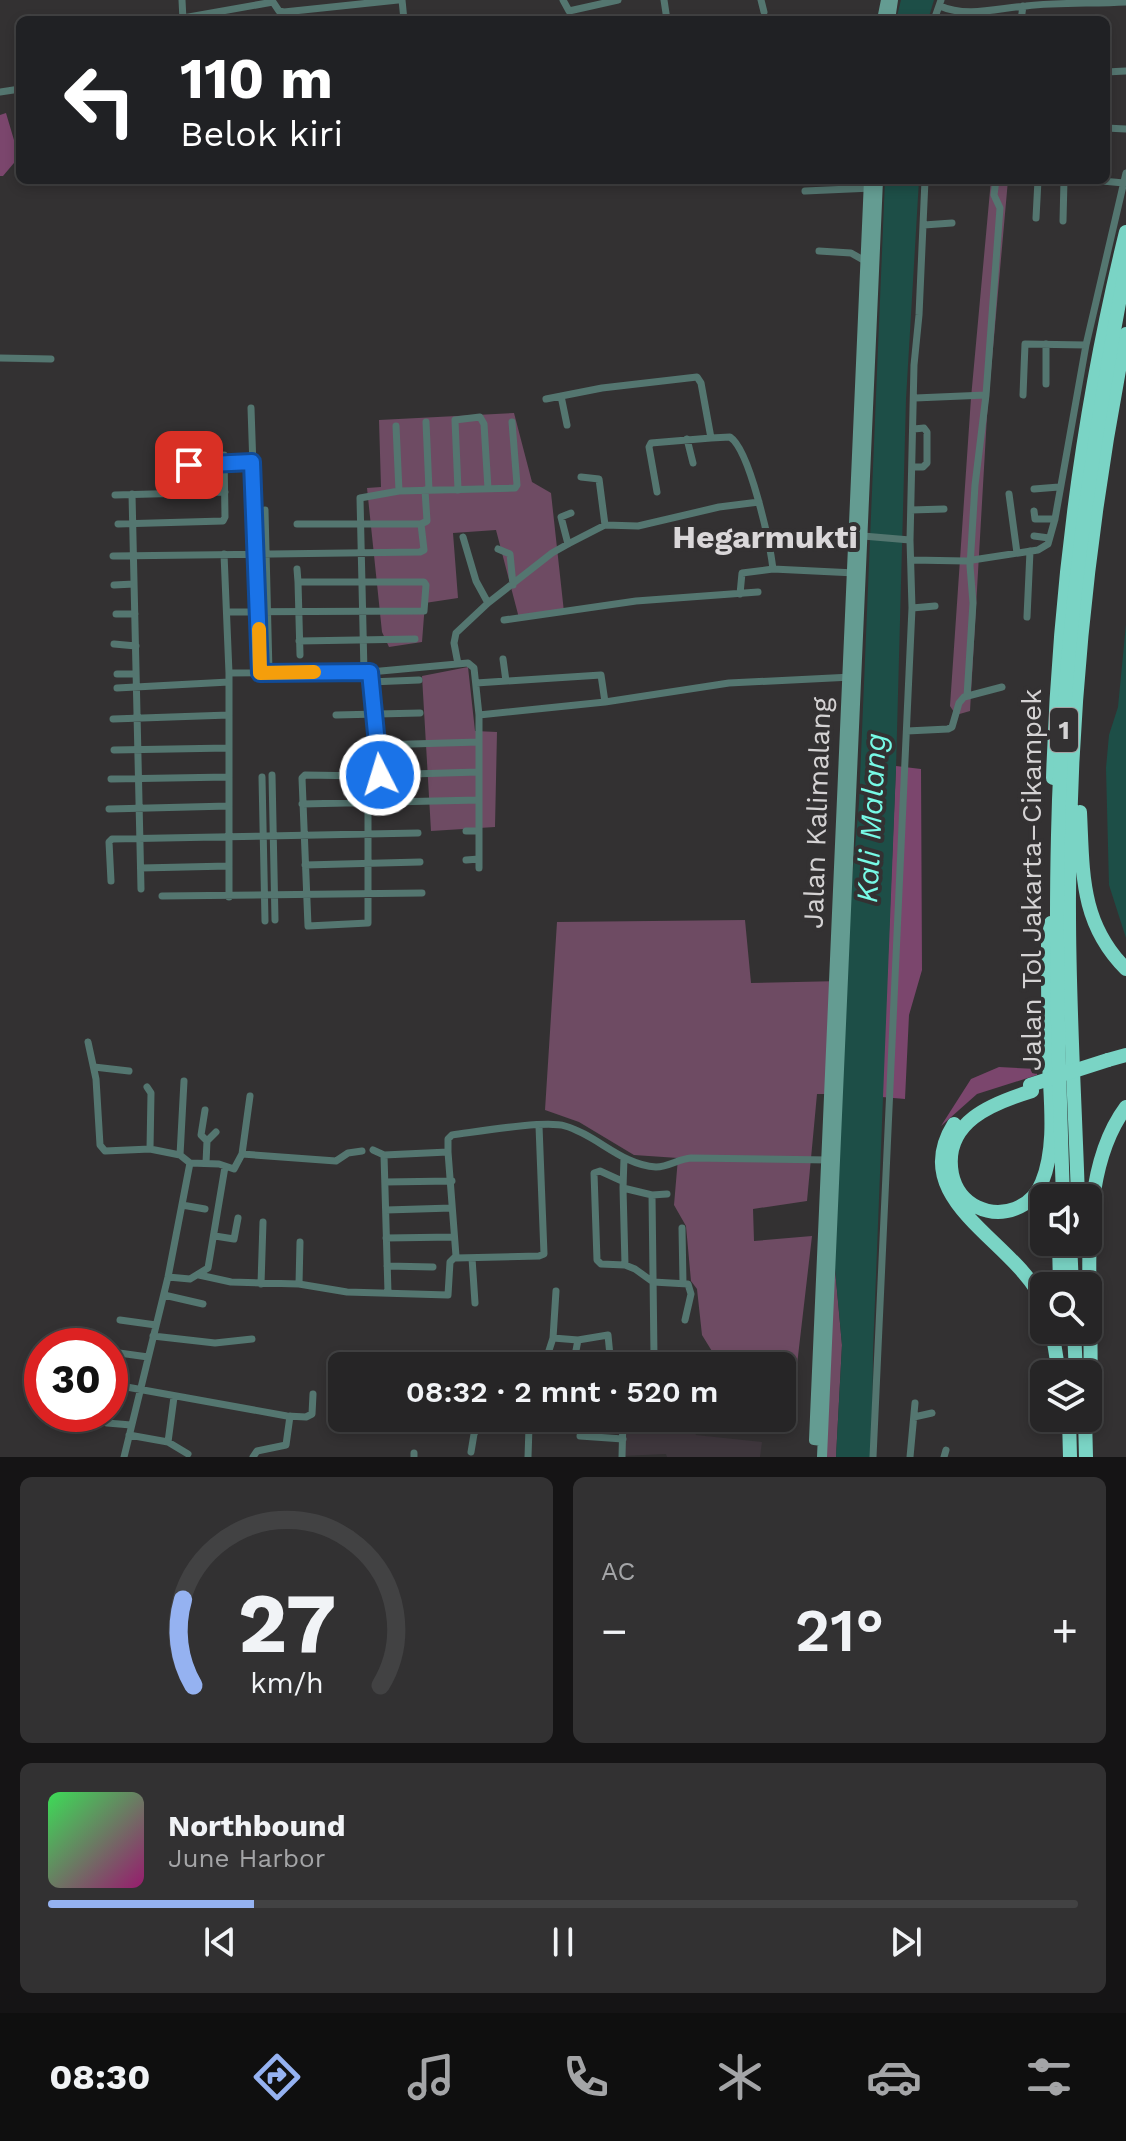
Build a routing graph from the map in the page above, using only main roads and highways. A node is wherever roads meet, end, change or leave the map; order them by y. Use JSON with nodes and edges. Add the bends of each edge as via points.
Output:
{"nodes":[{"id":1,"x":874,"y":184,"type":"edge"},
{"id":2,"x":1126,"y":232,"type":"edge"},
{"id":3,"x":870,"y":262,"type":"junction"},
{"id":4,"x":1126,"y":266,"type":"edge"},
{"id":5,"x":1126,"y":300,"type":"edge"},
{"id":6,"x":1126,"y":334,"type":"edge"},
{"id":7,"x":856,"y":573,"type":"junction"},
{"id":8,"x":1075,"y":731,"type":"junction"},
{"id":9,"x":1051,"y":923,"type":"junction"},
{"id":10,"x":1126,"y":969,"type":"edge"},
{"id":11,"x":1126,"y":1055,"type":"edge"},
{"id":12,"x":1109,"y":1064,"type":"junction"},
{"id":13,"x":1126,"y":1064,"type":"edge"},
{"id":14,"x":1031,"y":1088,"type":"junction"},
{"id":15,"x":1126,"y":1107,"type":"edge"},
{"id":16,"x":1062,"y":1184,"type":"edge"},
{"id":17,"x":1063,"y":1184,"type":"edge"},
{"id":18,"x":1063,"y":1184,"type":"edge"},
{"id":19,"x":1078,"y":1184,"type":"edge"},
{"id":20,"x":1030,"y":1281,"type":"edge"},
{"id":21,"x":1092,"y":1360,"type":"edge"},
{"id":22,"x":1065,"y":1432,"type":"edge"},
{"id":23,"x":1067,"y":1432,"type":"edge"},
{"id":24,"x":1078,"y":1432,"type":"edge"},
{"id":25,"x":1085,"y":1432,"type":"edge"},
{"id":26,"x":822,"y":1457,"type":"edge"},
{"id":27,"x":1064,"y":1457,"type":"edge"},
{"id":28,"x":1070,"y":1457,"type":"edge"},
{"id":29,"x":1079,"y":1457,"type":"edge"},
{"id":30,"x":1086,"y":1457,"type":"edge"}],
"edges":[{"from":1,"to":3,"type":"main road","name":"Jalan Kalimalang"},
{"from":2,"to":9,"type":"highway","name":"Jalan Tol Jakarta–Cikampek","number":"1","via":[[1087,417],[1068,568],[1055,726]]},
{"from":3,"to":7,"type":"main road","name":"Jalan Kalimalang"},
{"from":3,"to":7,"type":"main road","name":"Jalan Kalimalang","via":[[867,536]]},
{"from":4,"to":17,"type":"highway","number":"1","bridge":true,"via":[[1098,413],[1067,678],[1058,835]]},
{"from":5,"to":18,"type":"highway","number":"1","bridge":true,"via":[[1104,409],[1072,676],[1063,827]]},
{"from":6,"to":8,"type":"highway","name":"Jalan Tol Jakarta–Cikampek","number":"1","via":[[1097,494]]},
{"from":7,"to":26,"type":"main road","name":"Jalan Kalimalang","via":[[818,1440]]},
{"from":8,"to":10,"type":"highway","via":[[1087,903],[1103,941]]},
{"from":8,"to":19,"type":"highway","name":"Jalan Tol Jakarta–Cikampek","number":"1","via":[[1069,912]]},
{"from":9,"to":14,"type":"highway","via":[[1051,1119],[1043,1180],[1036,1194],[1018,1208],[1000,1212],[973,1206],[962,1197],[953,1176],[957,1136],[983,1109]]},
{"from":9,"to":16,"type":"highway","name":"Jalan Tol Jakarta–Cikampek","number":"1"},
{"from":11,"to":12,"type":"highway"},
{"from":12,"to":13,"type":"highway"},
{"from":12,"to":14,"type":"highway"},
{"from":14,"to":20,"type":"highway","via":[[995,1096],[964,1113],[950,1131],[941,1164],[957,1206]]},
{"from":15,"to":21,"type":"highway","via":[[1107,1138],[1096,1178]]},
{"from":22,"to":27,"type":"highway"},
{"from":23,"to":28,"type":"highway"},
{"from":24,"to":29,"type":"highway"},
{"from":25,"to":30,"type":"highway"}]}
